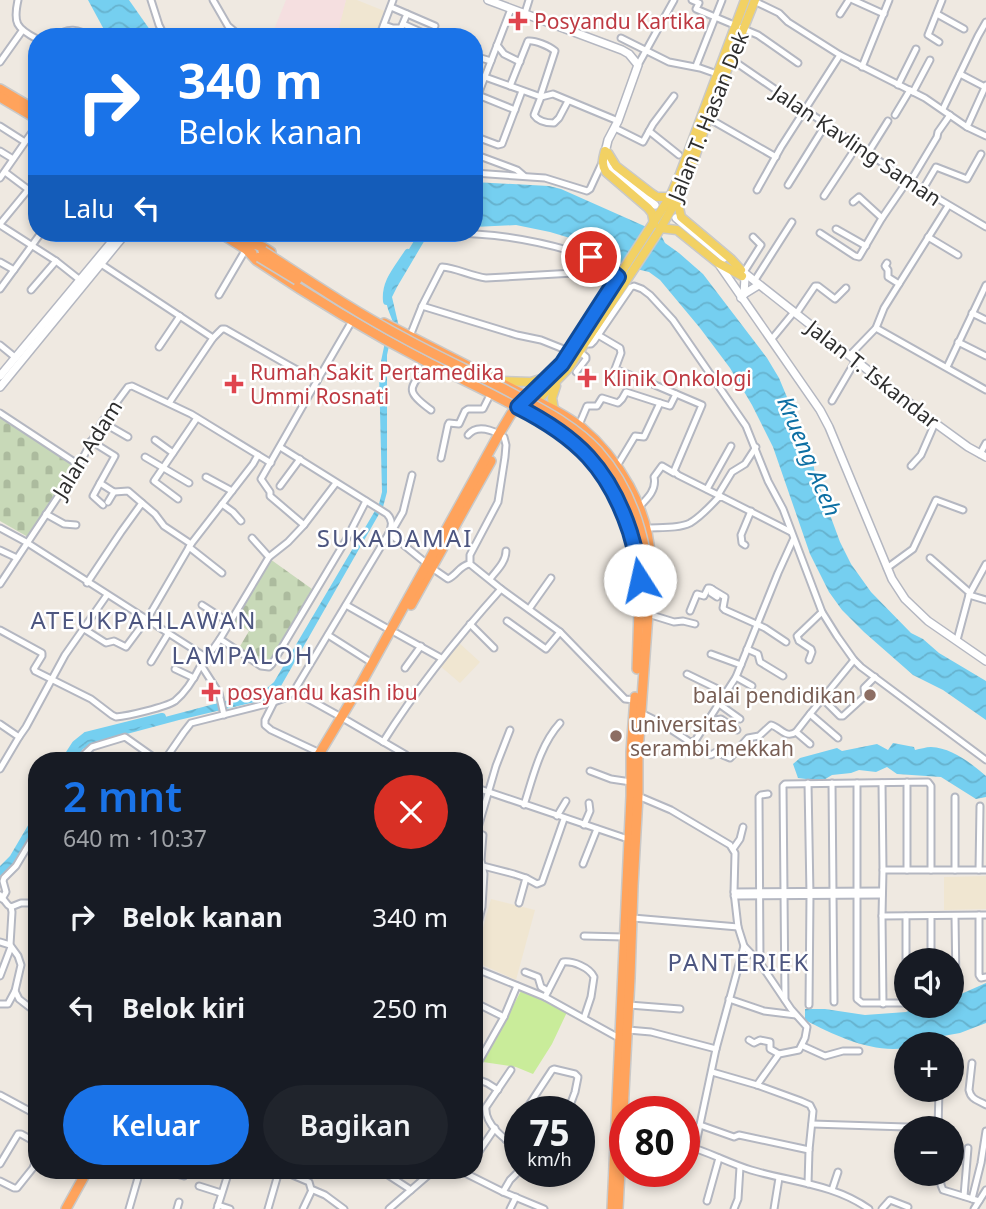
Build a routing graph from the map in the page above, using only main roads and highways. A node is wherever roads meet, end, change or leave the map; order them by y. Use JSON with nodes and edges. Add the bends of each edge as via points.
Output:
{"nodes":[{"id":1,"x":751,"y":0,"type":"edge"},
{"id":2,"x":739,"y":27,"type":"junction"},
{"id":3,"x":0,"y":89,"type":"edge"},
{"id":4,"x":0,"y":97,"type":"edge"},
{"id":5,"x":28,"y":106,"type":"edge"},
{"id":6,"x":28,"y":114,"type":"edge"},
{"id":7,"x":674,"y":198,"type":"junction"},
{"id":8,"x":656,"y":227,"type":"junction"},
{"id":9,"x":233,"y":242,"type":"edge"},
{"id":10,"x":239,"y":242,"type":"edge"},
{"id":11,"x":245,"y":250,"type":"junction"},
{"id":12,"x":620,"y":275,"type":"junction"},
{"id":13,"x":579,"y":347,"type":"junction"},
{"id":14,"x":555,"y":378,"type":"junction"},
{"id":15,"x":499,"y":381,"type":"junction"},
{"id":16,"x":534,"y":399,"type":"junction"},
{"id":17,"x":521,"y":409,"type":"junction"},
{"id":18,"x":554,"y":410,"type":"junction"},
{"id":19,"x":643,"y":573,"type":"junction"},
{"id":20,"x":393,"y":632,"type":"junction"},
{"id":21,"x":359,"y":692,"type":"junction"},
{"id":22,"x":326,"y":752,"type":"edge"},
{"id":23,"x":635,"y":752,"type":"junction"},
{"id":24,"x":620,"y":1096,"type":"edge"},
{"id":25,"x":622,"y":1096,"type":"edge"},
{"id":26,"x":83,"y":1179,"type":"edge"},
{"id":27,"x":88,"y":1179,"type":"edge"},
{"id":28,"x":613,"y":1187,"type":"edge"},
{"id":29,"x":619,"y":1187,"type":"edge"},
{"id":30,"x":612,"y":1198,"type":"junction"},
{"id":31,"x":66,"y":1209,"type":"edge"},
{"id":32,"x":72,"y":1209,"type":"edge"},
{"id":33,"x":602,"y":1209,"type":"edge"},
{"id":34,"x":612,"y":1209,"type":"edge"},
{"id":35,"x":618,"y":1209,"type":"edge"}],
"edges":[{"from":1,"to":2,"type":"main road","name":"Jalan T. Hasan Dek"},
{"from":2,"to":7,"type":"main road","name":"Jalan T. Hasan Dek","via":[[717,74]]},
{"from":2,"to":7,"type":"main road","name":"Jalan T. Hasan Dek","via":[[693,163]]},
{"from":3,"to":5,"type":"highway"},
{"from":4,"to":6,"type":"highway"},
{"from":7,"to":8,"type":"main road","name":"Jalan T. Hasan Dek"},
{"from":7,"to":8,"type":"main road","via":[[651,193],[616,166],[607,152],[602,162],[606,172],[648,208]]},
{"from":7,"to":8,"type":"main road","via":[[681,217],[743,274],[719,263],[677,230]]},
{"from":8,"to":12,"type":"main road","name":"Jalan T. Hasan Dek"},
{"from":9,"to":11,"type":"highway"},
{"from":10,"to":11,"type":"highway"},
{"from":11,"to":15,"type":"highway","bridge":true,"via":[[263,247],[387,324]]},
{"from":11,"to":17,"type":"highway","via":[[352,321]]},
{"from":11,"to":19,"type":"highway","bridge":true,"via":[[261,254],[405,339],[567,424],[610,467],[635,511]]},
{"from":12,"to":13,"type":"main road"},
{"from":12,"to":13,"type":"main road","via":[[602,316]]},
{"from":13,"to":14,"type":"main road"},
{"from":14,"to":15,"type":"main road"},
{"from":14,"to":16,"type":"main road"},
{"from":14,"to":18,"type":"main road"},
{"from":15,"to":16,"type":"highway"},
{"from":16,"to":17,"type":"main road"},
{"from":16,"to":18,"type":"highway"},
{"from":17,"to":19,"type":"highway","via":[[572,440],[603,474],[624,514]]},
{"from":17,"to":20,"type":"highway","via":[[511,414]]},
{"from":18,"to":19,"type":"highway","via":[[579,425],[622,474],[646,528],[650,561]]},
{"from":19,"to":23,"type":"highway"},
{"from":19,"to":23,"type":"highway","via":[[648,614]]},
{"from":20,"to":21,"type":"highway"},
{"from":20,"to":21,"type":"highway"},
{"from":21,"to":22,"type":"highway"},
{"from":23,"to":24,"type":"highway"},
{"from":23,"to":25,"type":"highway","via":[[638,796]]},
{"from":26,"to":31,"type":"highway"},
{"from":27,"to":32,"type":"highway"},
{"from":28,"to":30,"type":"highway"},
{"from":29,"to":35,"type":"highway"},
{"from":30,"to":33,"type":"highway"},
{"from":30,"to":34,"type":"highway"}]}
